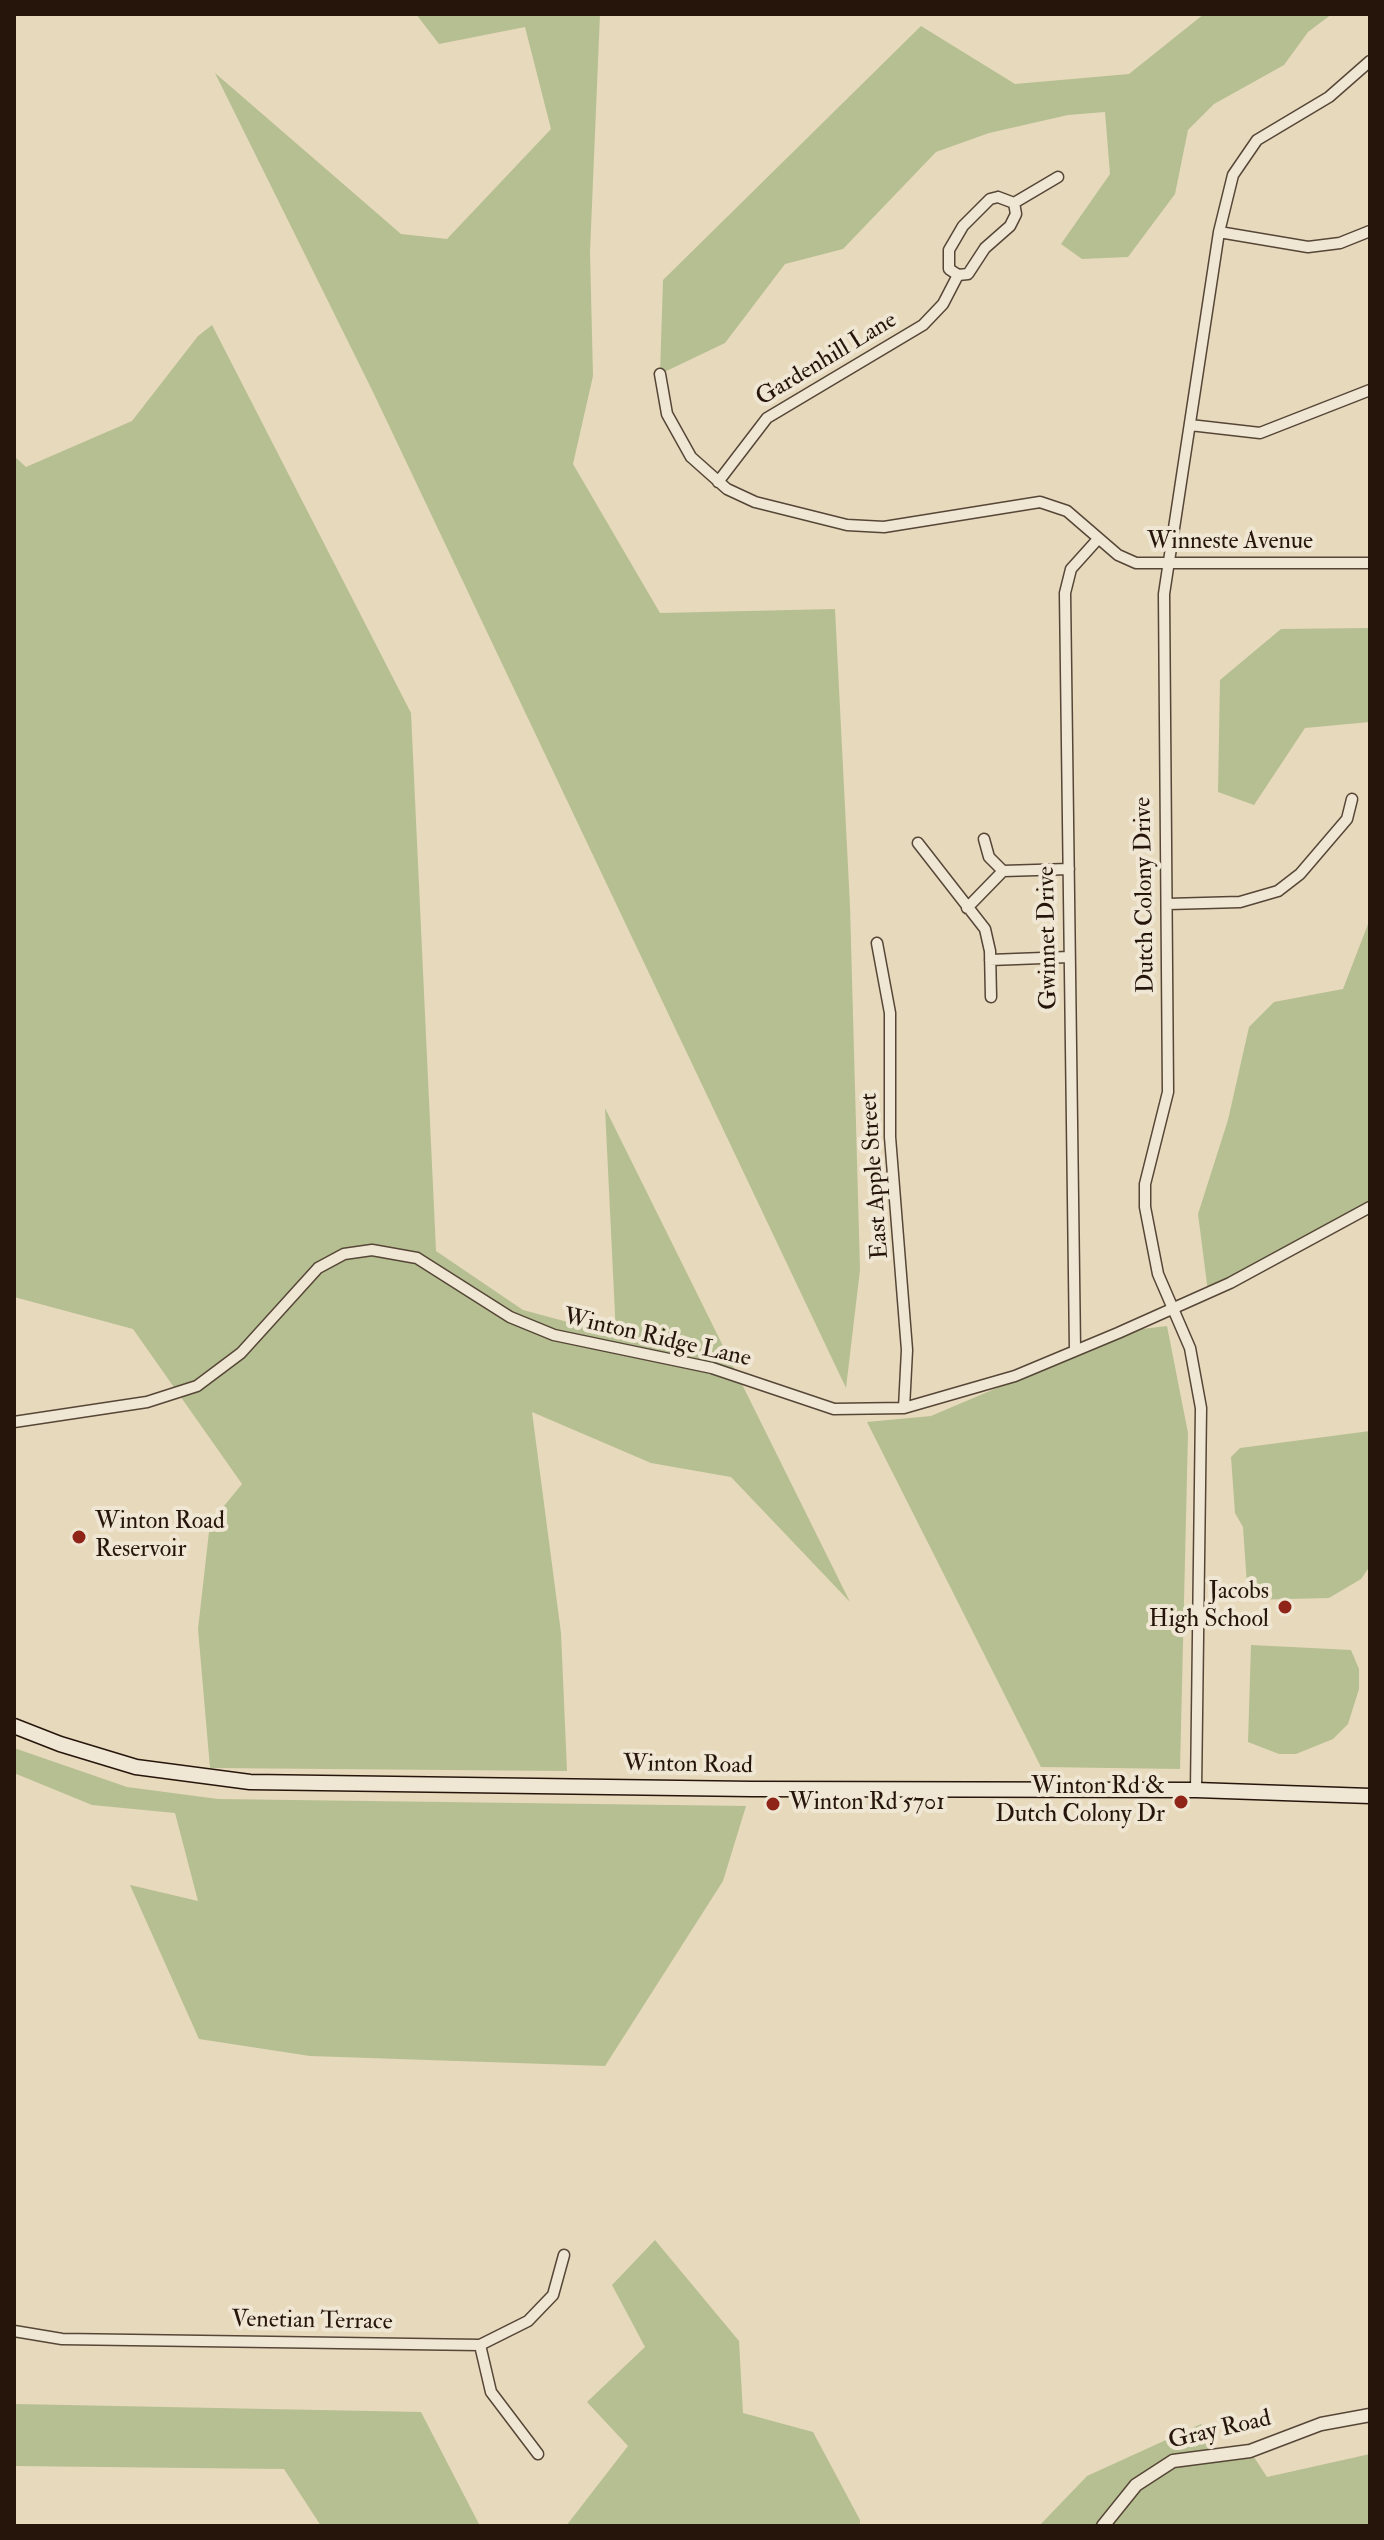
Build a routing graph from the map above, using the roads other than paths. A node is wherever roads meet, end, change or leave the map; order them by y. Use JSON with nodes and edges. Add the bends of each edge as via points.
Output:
{"nodes":[{"id":1,"x":1369,"y":62,"type":"edge"},
{"id":2,"x":1058,"y":177,"type":"dead end"},
{"id":3,"x":1014,"y":203,"type":"junction"},
{"id":4,"x":1370,"y":231,"type":"edge"},
{"id":5,"x":1219,"y":232,"type":"junction"},
{"id":6,"x":958,"y":275,"type":"junction"},
{"id":7,"x":660,"y":374,"type":"dead end"},
{"id":8,"x":1370,"y":390,"type":"edge"},
{"id":9,"x":1190,"y":425,"type":"junction"},
{"id":10,"x":718,"y":482,"type":"junction"},
{"id":11,"x":1098,"y":539,"type":"junction"},
{"id":12,"x":1370,"y":563,"type":"edge"},
{"id":13,"x":1169,"y":564,"type":"junction"},
{"id":14,"x":1352,"y":799,"type":"dead end"},
{"id":15,"x":984,"y":839,"type":"dead end"},
{"id":16,"x":918,"y":843,"type":"dead end"},
{"id":17,"x":1069,"y":869,"type":"junction"},
{"id":18,"x":1003,"y":871,"type":"junction"},
{"id":19,"x":1168,"y":904,"type":"junction"},
{"id":20,"x":967,"y":908,"type":"junction"},
{"id":21,"x":877,"y":943,"type":"dead end"},
{"id":22,"x":1069,"y":957,"type":"junction"},
{"id":23,"x":990,"y":960,"type":"junction"},
{"id":24,"x":991,"y":997,"type":"dead end"},
{"id":25,"x":1370,"y":1207,"type":"edge"},
{"id":26,"x":1174,"y":1307,"type":"junction"},
{"id":27,"x":1075,"y":1349,"type":"junction"},
{"id":28,"x":904,"y":1408,"type":"junction"},
{"id":29,"x":14,"y":1422,"type":"edge"},
{"id":30,"x":14,"y":1726,"type":"edge"},
{"id":31,"x":1196,"y":1790,"type":"junction"},
{"id":32,"x":1370,"y":1796,"type":"edge"},
{"id":33,"x":564,"y":2255,"type":"dead end"},
{"id":34,"x":14,"y":2331,"type":"edge"},
{"id":35,"x":480,"y":2345,"type":"junction"},
{"id":36,"x":1370,"y":2415,"type":"edge"},
{"id":37,"x":538,"y":2454,"type":"dead end"},
{"id":38,"x":1103,"y":2526,"type":"edge"}],
"edges":[{"from":1,"to":5,"type":"street","name":"Dutch Colony Drive","via":[[1329,97],[1269,131],[1247,151],[1233,175]]},
{"from":2,"to":3,"type":"street"},
{"from":3,"to":6,"type":"street","name":"Gardenhill Lane","via":[[1010,226],[985,248],[968,274]]},
{"from":3,"to":6,"type":"street","via":[[990,199],[963,226],[947,262]]},
{"from":4,"to":5,"type":"street","via":[[1340,243],[1308,247]]},
{"from":5,"to":9,"type":"street","name":"Dutch Colony Drive"},
{"from":6,"to":10,"type":"street","name":"Gardenhill Lane","via":[[943,304],[923,325],[767,418]]},
{"from":7,"to":10,"type":"street","name":"Winneste Avenue","via":[[672,427],[691,457]]},
{"from":8,"to":9,"type":"street","via":[[1258,433]]},
{"from":9,"to":13,"type":"street","name":"Dutch Colony Drive"},
{"from":10,"to":11,"type":"street","name":"Winneste Avenue","via":[[755,502],[860,527],[908,525],[1026,502],[1046,503],[1067,511]]},
{"from":11,"to":13,"type":"street","name":"Winneste Avenue","via":[[1127,560]]},
{"from":11,"to":17,"type":"street","name":"Gwinnet Drive","via":[[1071,569],[1065,585]]},
{"from":12,"to":13,"type":"street","name":"Winneste Avenue"},
{"from":13,"to":19,"type":"street","name":"Dutch Colony Drive","via":[[1163,700]]},
{"from":14,"to":19,"type":"street","via":[[1347,819],[1300,874],[1278,891],[1240,902]]},
{"from":15,"to":18,"type":"street","via":[[989,857]]},
{"from":16,"to":20,"type":"street"},
{"from":17,"to":18,"type":"street"},
{"from":17,"to":22,"type":"street","name":"Gwinnet Drive"},
{"from":18,"to":20,"type":"street"},
{"from":19,"to":26,"type":"street","name":"Dutch Colony Drive","via":[[1168,1092],[1145,1184],[1145,1207],[1151,1252]]},
{"from":20,"to":23,"type":"street","via":[[985,929]]},
{"from":21,"to":28,"type":"street","name":"East Apple Street","via":[[890,1013],[890,1137],[907,1350]]},
{"from":22,"to":23,"type":"street"},
{"from":22,"to":27,"type":"street","name":"Gwinnet Drive"},
{"from":23,"to":24,"type":"street"},
{"from":25,"to":26,"type":"street","name":"Winton Ridge Lane","via":[[1230,1283]]},
{"from":26,"to":27,"type":"street","name":"Winton Ridge Lane"},
{"from":26,"to":31,"type":"street","name":"Dutch Colony Drive","via":[[1190,1348],[1201,1408]]},
{"from":27,"to":28,"type":"street","name":"Winton Ridge Lane","via":[[1015,1376]]},
{"from":28,"to":29,"type":"street","name":"Winton Ridge Lane","via":[[834,1409],[712,1368],[554,1335],[510,1317],[417,1258],[372,1250],[344,1254],[318,1268],[241,1353],[197,1386],[147,1402]]},
{"from":30,"to":31,"type":"main road","name":"Winton Road","via":[[136,1767],[250,1782]]},
{"from":31,"to":32,"type":"main road","name":"Winton Road"},
{"from":33,"to":35,"type":"street","name":"Venetian Terrace","via":[[553,2295],[528,2321]]},
{"from":34,"to":35,"type":"street","name":"Venetian Terrace","via":[[62,2339]]},
{"from":35,"to":37,"type":"street","via":[[491,2392]]},
{"from":36,"to":38,"type":"street","name":"Gray Road","via":[[1321,2424],[1250,2451],[1173,2461],[1136,2485]]}]}
